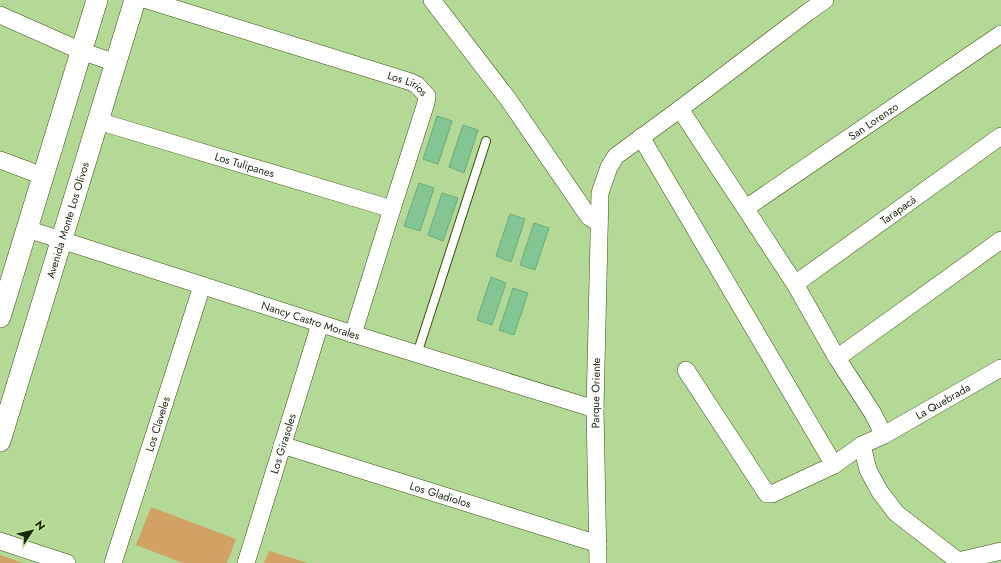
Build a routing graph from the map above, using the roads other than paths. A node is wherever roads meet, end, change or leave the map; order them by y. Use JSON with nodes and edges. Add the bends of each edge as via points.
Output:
{"nodes":[{"id":1,"x":97,"y":0,"type":"edge"},
{"id":2,"x":135,"y":0,"type":"edge"},
{"id":3,"x":147,"y":0,"type":"edge"},
{"id":4,"x":432,"y":0,"type":"edge"},
{"id":5,"x":826,"y":0,"type":"edge"},
{"id":6,"x":0,"y":15,"type":"edge"},
{"id":7,"x":1001,"y":34,"type":"edge"},
{"id":8,"x":82,"y":51,"type":"junction"},
{"id":9,"x":116,"y":63,"type":"junction"},
{"id":10,"x":680,"y":109,"type":"junction"},
{"id":11,"x":98,"y":121,"type":"junction"},
{"id":12,"x":1001,"y":136,"type":"edge"},
{"id":13,"x":641,"y":137,"type":"junction"},
{"id":14,"x":486,"y":141,"type":"dead end"},
{"id":15,"x":0,"y":160,"type":"edge"},
{"id":16,"x":43,"y":176,"type":"junction"},
{"id":17,"x":746,"y":208,"type":"junction"},
{"id":18,"x":392,"y":209,"type":"junction"},
{"id":19,"x":599,"y":223,"type":"junction"},
{"id":20,"x":27,"y":230,"type":"junction"},
{"id":21,"x":61,"y":240,"type":"junction"},
{"id":22,"x":1001,"y":240,"type":"edge"},
{"id":23,"x":7,"y":271,"type":"edge"},
{"id":24,"x":794,"y":284,"type":"junction"},
{"id":25,"x":202,"y":286,"type":"junction"},
{"id":26,"x":0,"y":317,"type":"edge"},
{"id":27,"x":320,"y":324,"type":"junction"},
{"id":28,"x":353,"y":334,"type":"junction"},
{"id":29,"x":417,"y":354,"type":"junction"},
{"id":30,"x":837,"y":358,"type":"junction"},
{"id":31,"x":1001,"y":368,"type":"edge"},
{"id":32,"x":686,"y":370,"type":"dead end"},
{"id":33,"x":595,"y":409,"type":"junction"},
{"id":34,"x":884,"y":435,"type":"junction"},
{"id":35,"x":0,"y":441,"type":"edge"},
{"id":36,"x":282,"y":445,"type":"junction"},
{"id":37,"x":862,"y":445,"type":"junction"},
{"id":38,"x":834,"y":465,"type":"junction"},
{"id":39,"x":0,"y":541,"type":"edge"},
{"id":40,"x":598,"y":544,"type":"junction"},
{"id":41,"x":1000,"y":552,"type":"edge"},
{"id":42,"x":44,"y":559,"type":"edge"},
{"id":43,"x":959,"y":562,"type":"edge"},
{"id":44,"x":67,"y":563,"type":"edge"},
{"id":45,"x":113,"y":563,"type":"edge"},
{"id":46,"x":246,"y":563,"type":"edge"},
{"id":47,"x":598,"y":563,"type":"edge"}],
"edges":[{"from":1,"to":8,"type":"street"},
{"from":2,"to":9,"type":"street","name":"Avenida Monte Los Olivos"},
{"from":3,"to":18,"type":"street","name":"Los Lirios","via":[[417,85],[427,96],[426,103]]},
{"from":4,"to":19,"type":"street","via":[[508,99],[589,217]]},
{"from":5,"to":10,"type":"street","name":"Parque Oriente"},
{"from":6,"to":8,"type":"street"},
{"from":7,"to":17,"type":"street","name":"San Lorenzo"},
{"from":8,"to":9,"type":"street"},
{"from":8,"to":16,"type":"street"},
{"from":9,"to":11,"type":"street","name":"Avenida Monte Los Olivos"},
{"from":10,"to":13,"type":"street","name":"Parque Oriente"},
{"from":10,"to":17,"type":"street"},
{"from":11,"to":18,"type":"street","name":"Los Tulipanes"},
{"from":11,"to":21,"type":"street","name":"Avenida Monte Los Olivos"},
{"from":12,"to":24,"type":"street","name":"Tarapacá"},
{"from":13,"to":19,"type":"street","name":"Parque Oriente","via":[[616,156],[609,167],[600,193]]},
{"from":13,"to":38,"type":"street"},
{"from":14,"to":29,"type":"lane"},
{"from":15,"to":16,"type":"street"},
{"from":16,"to":20,"type":"street"},
{"from":17,"to":24,"type":"street"},
{"from":18,"to":28,"type":"street","name":"Los Lirios"},
{"from":19,"to":33,"type":"street","name":"Parque Oriente"},
{"from":20,"to":21,"type":"street","name":"Nancy Castro Morales"},
{"from":20,"to":23,"type":"street"},
{"from":21,"to":25,"type":"street","name":"Nancy Castro Morales"},
{"from":21,"to":35,"type":"street","name":"Avenida Monte Los Olivos"},
{"from":22,"to":30,"type":"street"},
{"from":23,"to":26,"type":"street"},
{"from":24,"to":30,"type":"street"},
{"from":25,"to":27,"type":"street","name":"Nancy Castro Morales"},
{"from":25,"to":45,"type":"street","name":"Los Claveles"},
{"from":27,"to":28,"type":"street","name":"Nancy Castro Morales"},
{"from":27,"to":36,"type":"street","name":"Los Girasoles"},
{"from":28,"to":29,"type":"street","name":"Nancy Castro Morales"},
{"from":29,"to":33,"type":"street","name":"Nancy Castro Morales"},
{"from":30,"to":34,"type":"street","via":[[876,418]]},
{"from":31,"to":34,"type":"street","name":"La Quebrada"},
{"from":32,"to":38,"type":"street","name":"La Quebrada","via":[[767,494]]},
{"from":33,"to":40,"type":"street","name":"Parque Oriente"},
{"from":34,"to":37,"type":"street","name":"La Quebrada"},
{"from":36,"to":40,"type":"street","name":"Los Gladiolos"},
{"from":36,"to":46,"type":"street","name":"Los Girasoles"},
{"from":37,"to":38,"type":"street","name":"La Quebrada"},
{"from":37,"to":43,"type":"street","via":[[868,470],[896,513]]},
{"from":39,"to":42,"type":"street"},
{"from":40,"to":47,"type":"street","name":"Parque Oriente"},
{"from":41,"to":43,"type":"street"},
{"from":42,"to":44,"type":"street"}]}
